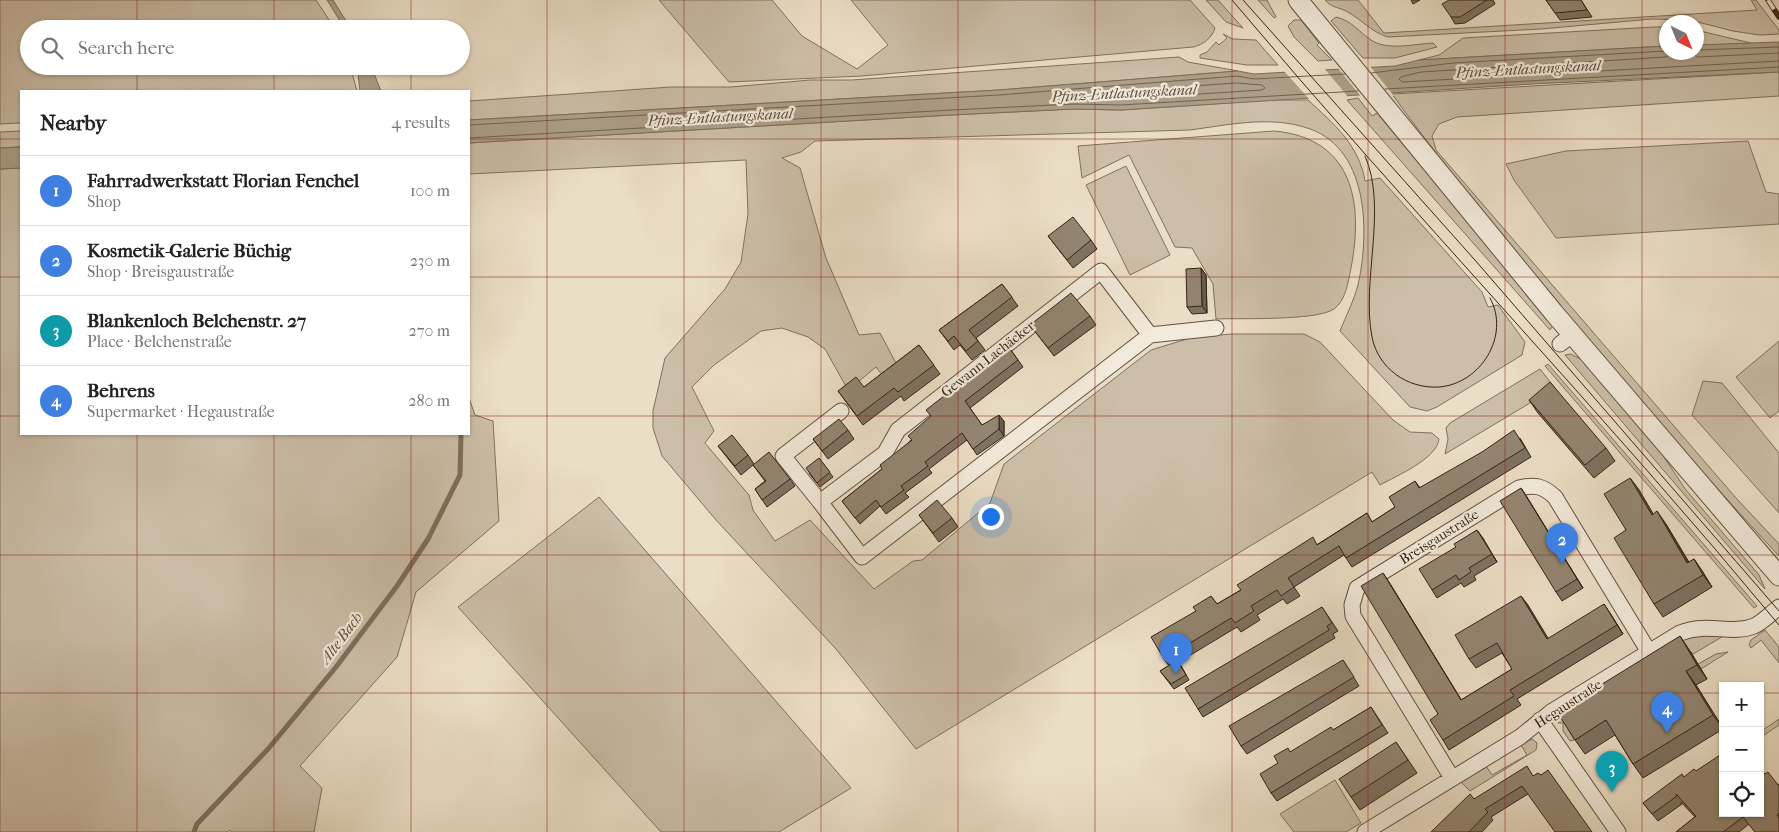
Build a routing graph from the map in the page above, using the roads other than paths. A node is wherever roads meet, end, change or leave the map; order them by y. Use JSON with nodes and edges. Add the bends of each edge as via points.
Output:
{"nodes":[{"id":1,"x":1298,"y":0,"type":"edge"},
{"id":2,"x":1216,"y":328,"type":"dead end"},
{"id":3,"x":1150,"y":335,"type":"junction"},
{"id":4,"x":841,"y":411,"type":"dead end"},
{"id":5,"x":820,"y":502,"type":"junction"},
{"id":6,"x":1779,"y":576,"type":"edge"},
{"id":7,"x":1779,"y":607,"type":"edge"},
{"id":8,"x":1649,"y":652,"type":"junction"},
{"id":9,"x":1540,"y":720,"type":"junction"},
{"id":10,"x":1452,"y":778,"type":"junction"},
{"id":11,"x":1365,"y":832,"type":"edge"},
{"id":12,"x":1618,"y":832,"type":"edge"}],
"edges":[{"from":1,"to":6,"type":"street","via":[[1381,99],[1566,339]]},
{"from":2,"to":3,"type":"street"},
{"from":3,"to":5,"type":"street","via":[[862,557]]},
{"from":3,"to":5,"type":"street","name":"Gewann Lachäcker","via":[[1101,271],[898,430],[885,453]]},
{"from":4,"to":5,"type":"street","via":[[784,456]]},
{"from":7,"to":8,"type":"street","name":"Hegaustraße","via":[[1752,627],[1691,629]]},
{"from":8,"to":9,"type":"street","name":"Hegaustraße"},
{"from":8,"to":10,"type":"street","name":"Breisgaustraße","via":[[1555,497],[1546,488],[1534,485],[1519,488],[1357,588],[1352,605],[1353,616]]},
{"from":9,"to":10,"type":"street","name":"Hegaustraße","via":[[1520,737]]},
{"from":9,"to":12,"type":"street"},
{"from":10,"to":11,"type":"street","name":"Hegaustraße"}]}
